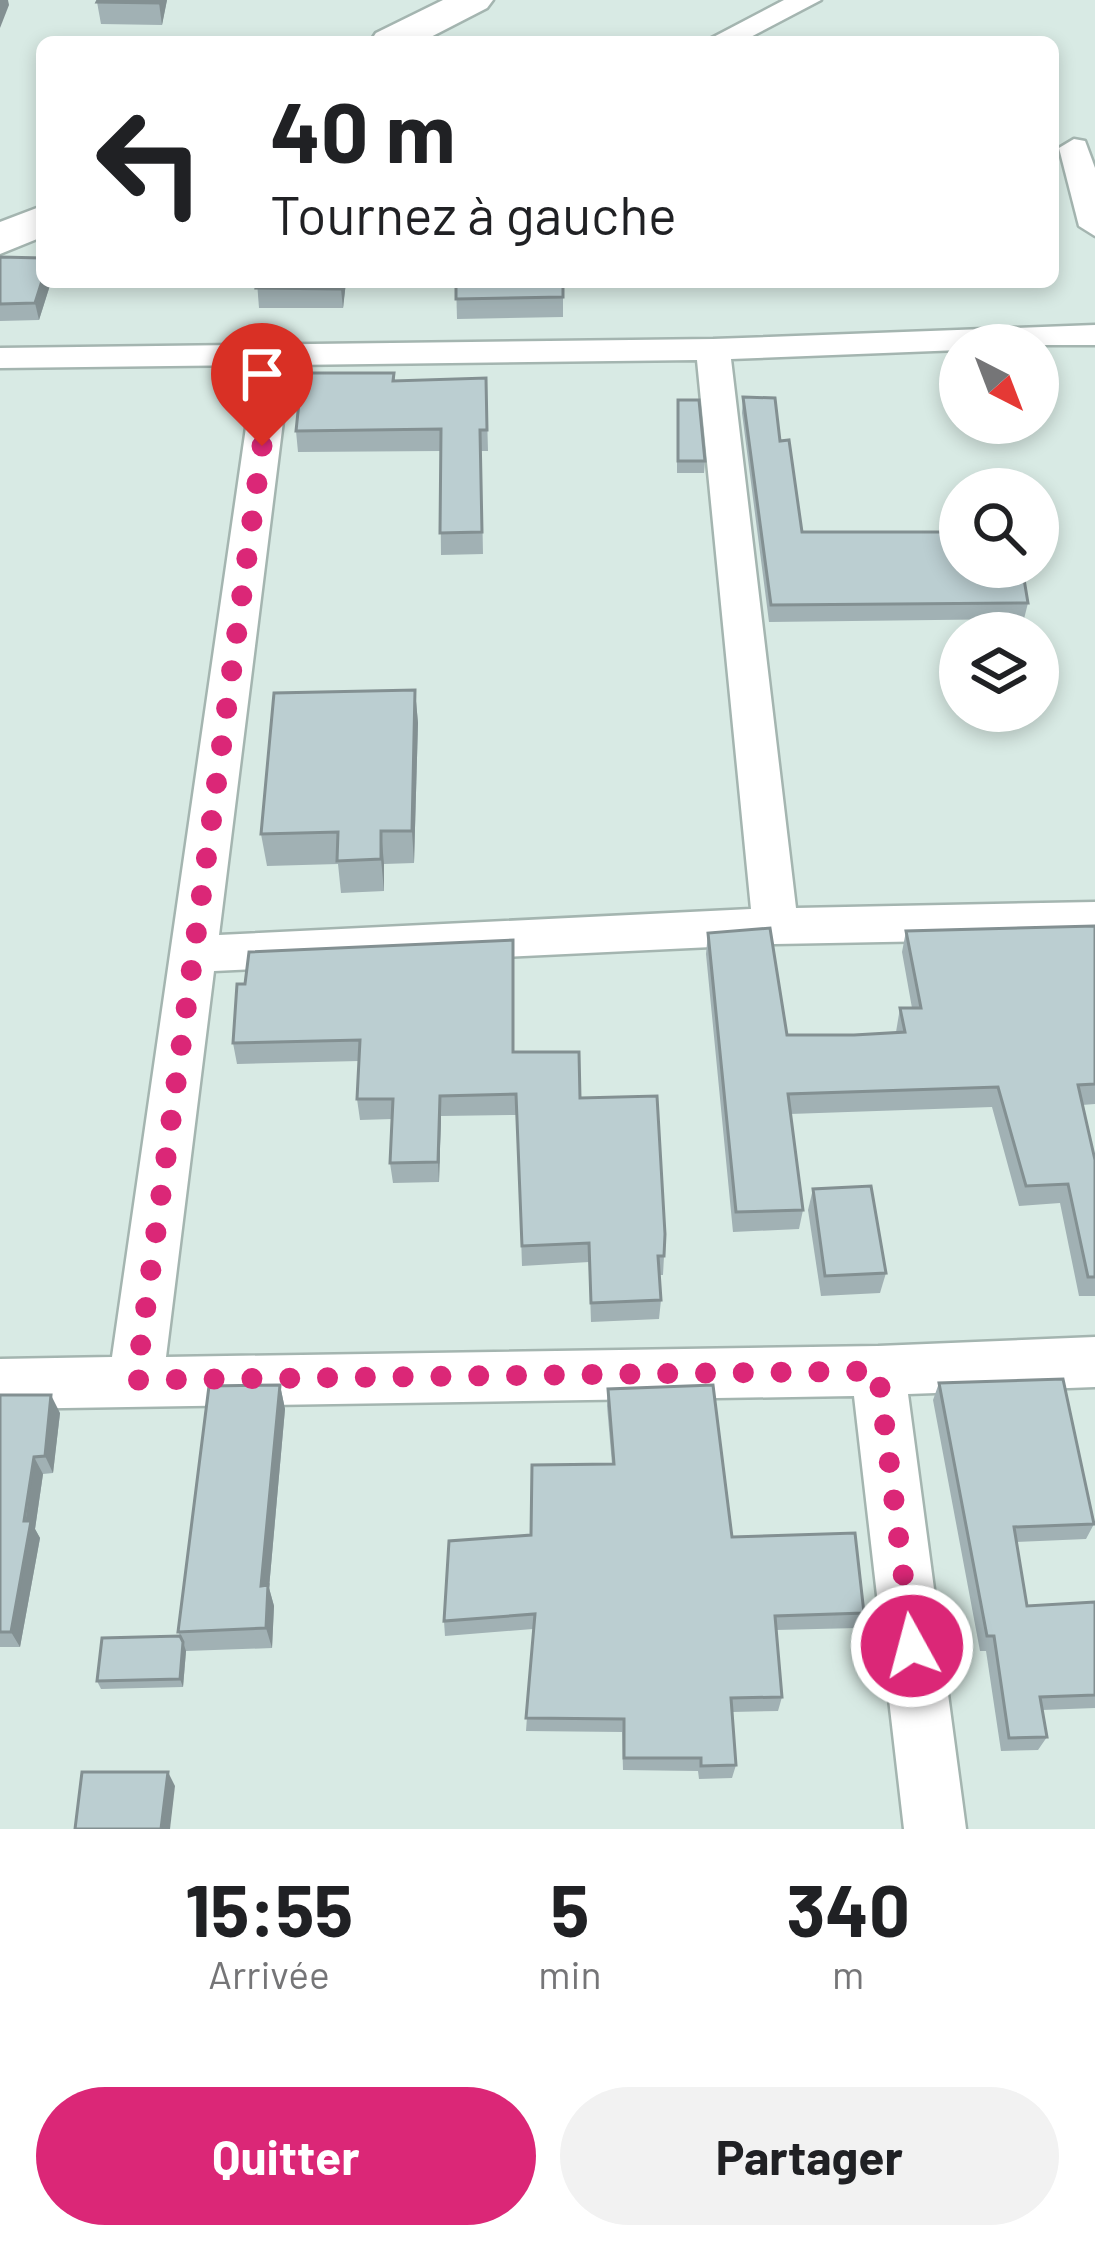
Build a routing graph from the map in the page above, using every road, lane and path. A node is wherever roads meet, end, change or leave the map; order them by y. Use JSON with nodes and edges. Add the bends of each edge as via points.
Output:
{"nodes":[{"id":1,"x":473,"y":0,"type":"edge"},
{"id":2,"x":807,"y":0,"type":"edge"},
{"id":3,"x":402,"y":36,"type":"edge"},
{"id":4,"x":731,"y":36,"type":"edge"},
{"id":5,"x":1074,"y":148,"type":"edge"},
{"id":6,"x":36,"y":222,"type":"edge"},
{"id":7,"x":1095,"y":226,"type":"edge"},
{"id":8,"x":0,"y":240,"type":"edge"},
{"id":9,"x":1095,"y":335,"type":"edge"},
{"id":10,"x":713,"y":349,"type":"junction"},
{"id":11,"x":274,"y":353,"type":"junction"},
{"id":12,"x":0,"y":358,"type":"edge"},
{"id":13,"x":1095,"y":920,"type":"edge"},
{"id":14,"x":775,"y":926,"type":"junction"},
{"id":15,"x":193,"y":954,"type":"junction"},
{"id":16,"x":1095,"y":1362,"type":"edge"},
{"id":17,"x":878,"y":1371,"type":"junction"},
{"id":18,"x":136,"y":1380,"type":"junction"},
{"id":19,"x":0,"y":1384,"type":"edge"},
{"id":20,"x":935,"y":1829,"type":"edge"}],
"edges":[{"from":1,"to":3,"type":"street"},
{"from":2,"to":4,"type":"street"},
{"from":5,"to":7,"type":"street"},
{"from":6,"to":8,"type":"street"},
{"from":9,"to":10,"type":"street"},
{"from":10,"to":11,"type":"street"},
{"from":10,"to":14,"type":"street"},
{"from":11,"to":12,"type":"street"},
{"from":11,"to":15,"type":"street"},
{"from":13,"to":14,"type":"street"},
{"from":14,"to":15,"type":"street"},
{"from":15,"to":18,"type":"street"},
{"from":16,"to":17,"type":"street"},
{"from":17,"to":18,"type":"street"},
{"from":17,"to":20,"type":"street"},
{"from":18,"to":19,"type":"street"}]}
